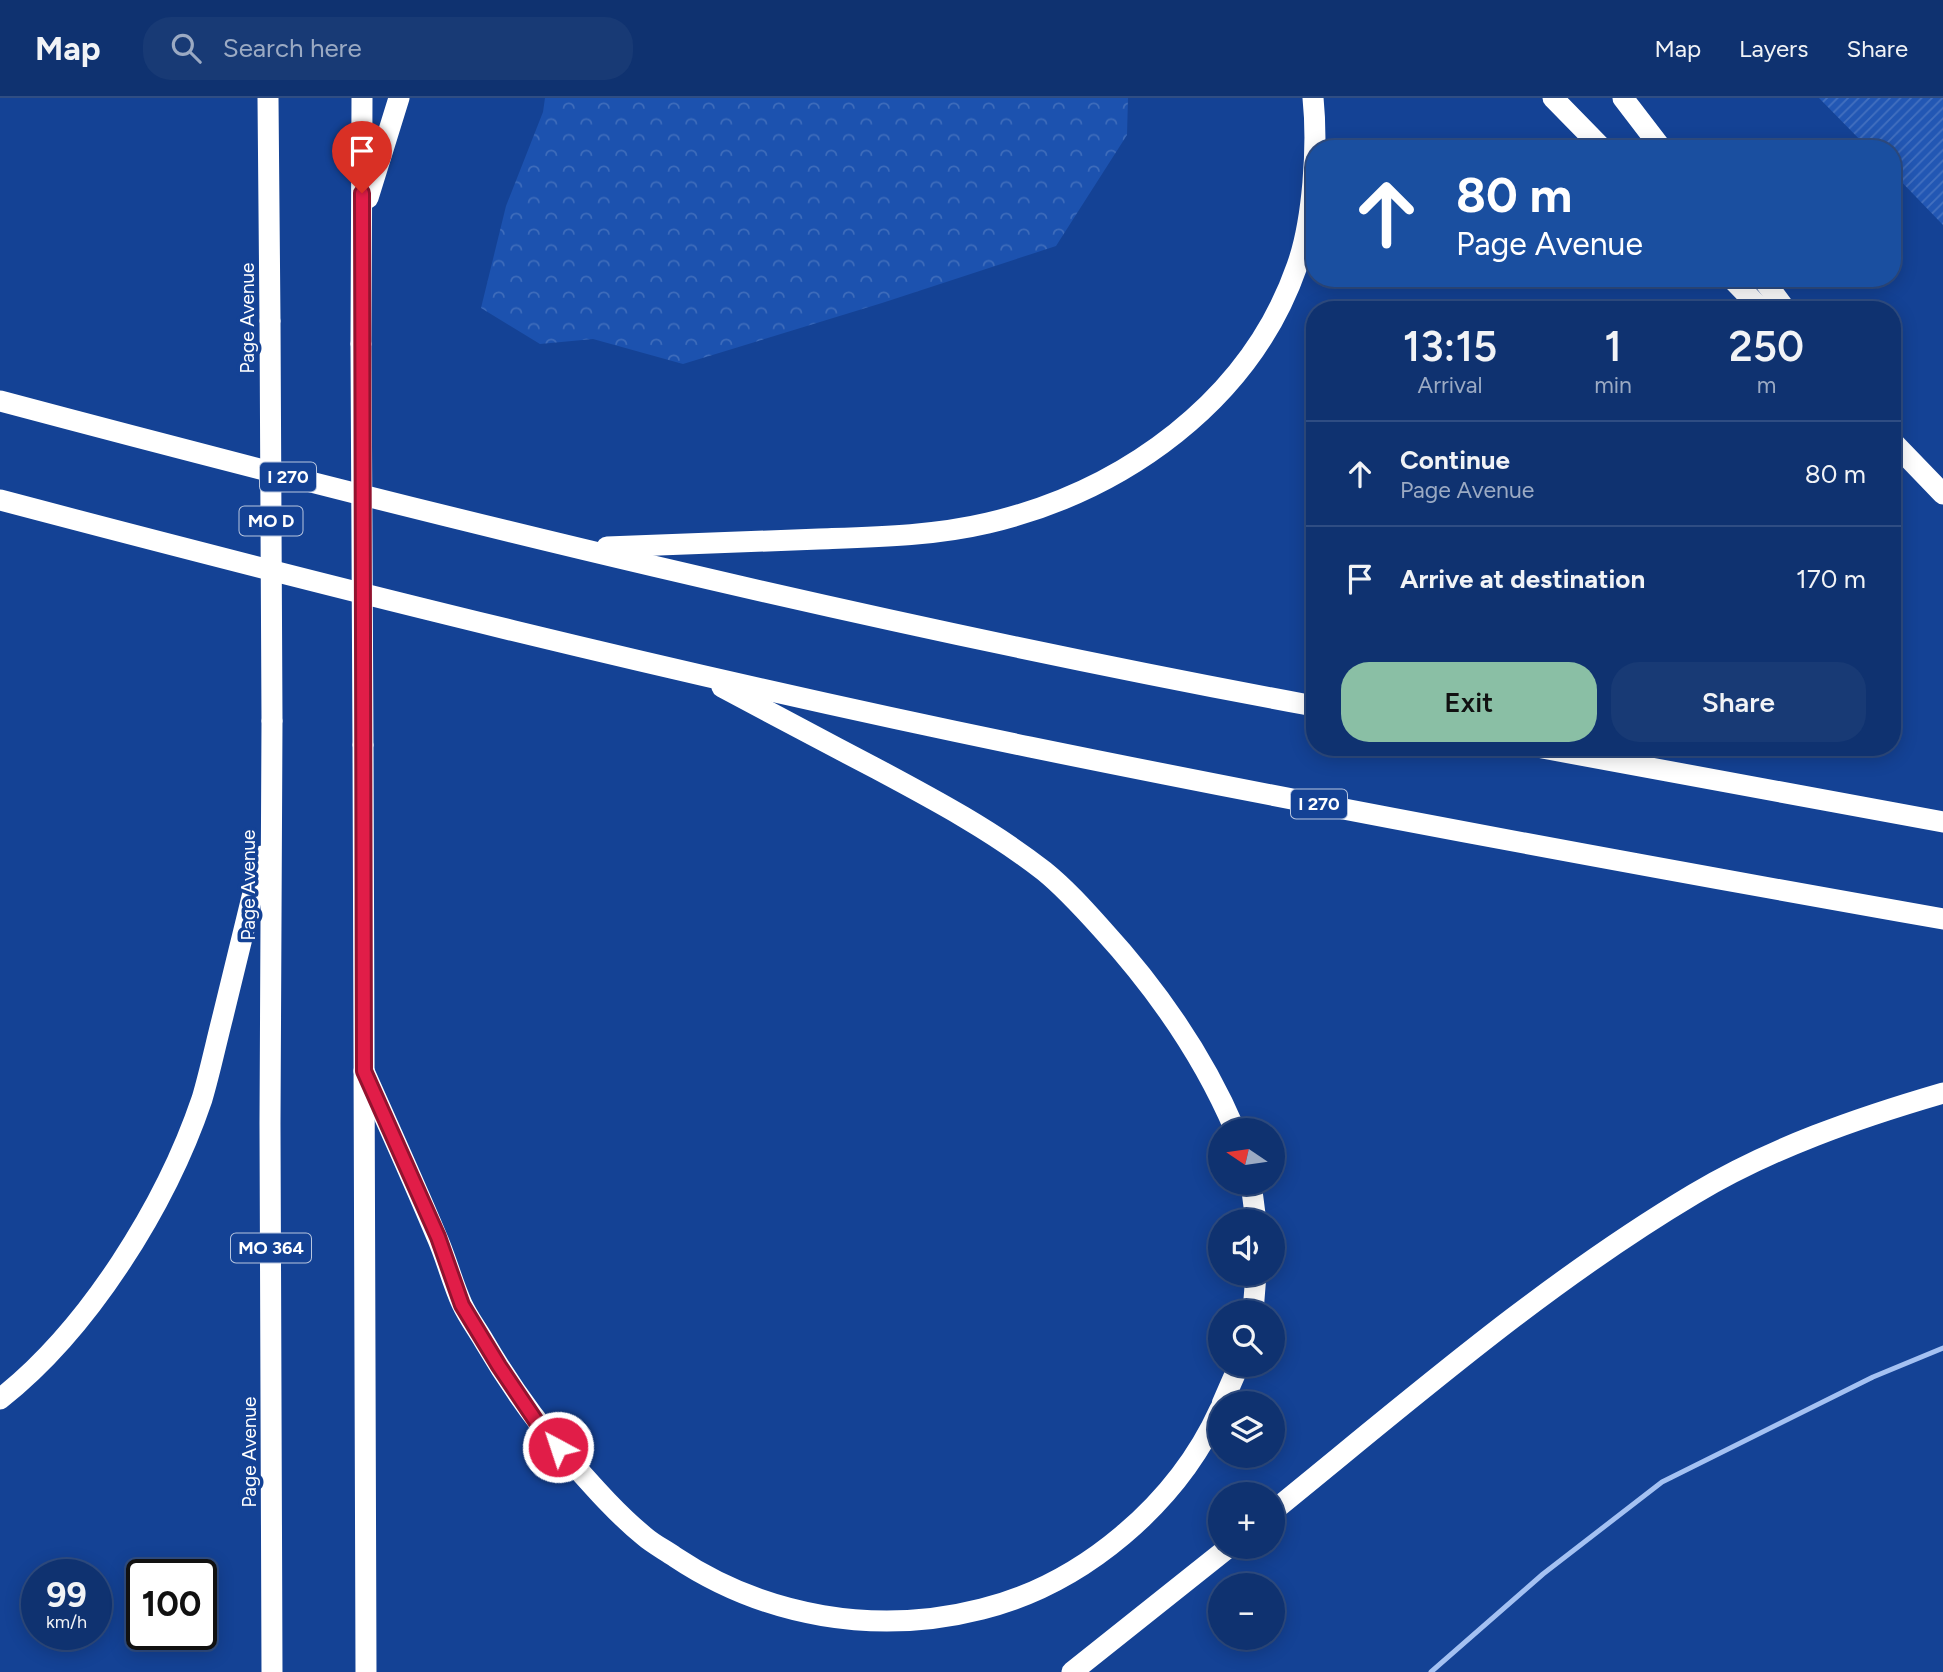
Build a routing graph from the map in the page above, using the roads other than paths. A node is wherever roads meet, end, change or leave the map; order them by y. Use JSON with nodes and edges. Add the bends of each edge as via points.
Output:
{"nodes":[{"id":1,"x":268,"y":98,"type":"edge"},
{"id":2,"x":362,"y":98,"type":"edge"},
{"id":3,"x":399,"y":98,"type":"edge"},
{"id":4,"x":1313,"y":98,"type":"edge"},
{"id":5,"x":1553,"y":98,"type":"edge"},
{"id":6,"x":1623,"y":98,"type":"edge"},
{"id":7,"x":1313,"y":140,"type":"edge"},
{"id":8,"x":1594,"y":140,"type":"edge"},
{"id":9,"x":1655,"y":140,"type":"edge"},
{"id":10,"x":362,"y":216,"type":"junction"},
{"id":11,"x":1306,"y":226,"type":"edge"},
{"id":12,"x":1740,"y":287,"type":"edge"},
{"id":13,"x":1753,"y":301,"type":"edge"},
{"id":14,"x":0,"y":401,"type":"edge"},
{"id":15,"x":1901,"y":450,"type":"edge"},
{"id":16,"x":1943,"y":494,"type":"edge"},
{"id":17,"x":0,"y":500,"type":"edge"},
{"id":18,"x":577,"y":548,"type":"junction"},
{"id":19,"x":698,"y":674,"type":"junction"},
{"id":20,"x":1306,"y":705,"type":"edge"},
{"id":21,"x":1586,"y":756,"type":"edge"},
{"id":22,"x":1943,"y":822,"type":"edge"},
{"id":23,"x":270,"y":824,"type":"junction"},
{"id":24,"x":1943,"y":919,"type":"edge"},
{"id":25,"x":364,"y":1071,"type":"junction"},
{"id":26,"x":1943,"y":1093,"type":"edge"},
{"id":27,"x":1230,"y":1118,"type":"edge"},
{"id":28,"x":1943,"y":1348,"type":"edge"},
{"id":29,"x":0,"y":1399,"type":"edge"},
{"id":30,"x":1208,"y":1433,"type":"edge"},
{"id":31,"x":1285,"y":1502,"type":"edge"},
{"id":32,"x":1214,"y":1559,"type":"edge"},
{"id":33,"x":272,"y":1672,"type":"edge"},
{"id":34,"x":366,"y":1672,"type":"edge"},
{"id":35,"x":1072,"y":1672,"type":"edge"},
{"id":36,"x":1431,"y":1672,"type":"edge"}],
"edges":[{"from":1,"to":23,"type":"highway","name":"Page Avenue","number":"MO D","bridge":true},
{"from":2,"to":10,"type":"highway"},
{"from":3,"to":10,"type":"highway"},
{"from":4,"to":7,"type":"highway"},
{"from":5,"to":8,"type":"highway"},
{"from":6,"to":9,"type":"highway"},
{"from":10,"to":25,"type":"highway","bridge":true},
{"from":11,"to":18,"type":"highway","via":[[1298,264],[1279,310],[1250,355],[1212,402],[1170,440],[1111,478],[988,523],[905,536]]},
{"from":12,"to":13,"type":"highway"},
{"from":14,"to":18,"type":"highway","number":"I 270"},
{"from":15,"to":16,"type":"highway"},
{"from":17,"to":19,"type":"highway","number":"I 270"},
{"from":18,"to":20,"type":"highway","number":"I 270","via":[[911,624]]},
{"from":19,"to":24,"type":"highway","number":"I 270","via":[[1284,798]]},
{"from":19,"to":27,"type":"highway","via":[[947,806],[1045,872],[1124,953],[1164,1004],[1197,1053]]},
{"from":21,"to":22,"type":"highway"},
{"from":23,"to":29,"type":"highway","via":[[202,1098],[174,1167],[131,1247],[90,1305],[41,1362]]},
{"from":23,"to":33,"type":"highway","name":"Page Avenue","number":"MO 364"},
{"from":25,"to":30,"type":"highway","via":[[438,1237],[462,1305],[540,1427],[645,1538],[705,1577],[757,1600],[825,1616],[884,1622],[948,1618],[1005,1604],[1068,1574],[1121,1537],[1170,1486]]},
{"from":25,"to":34,"type":"highway"},
{"from":26,"to":31,"type":"highway","via":[[1790,1145],[1685,1200],[1608,1248],[1517,1315]]},
{"from":28,"to":36,"type":"lane","via":[[1872,1377],[1662,1482],[1543,1574]]},
{"from":32,"to":35,"type":"highway"}]}
